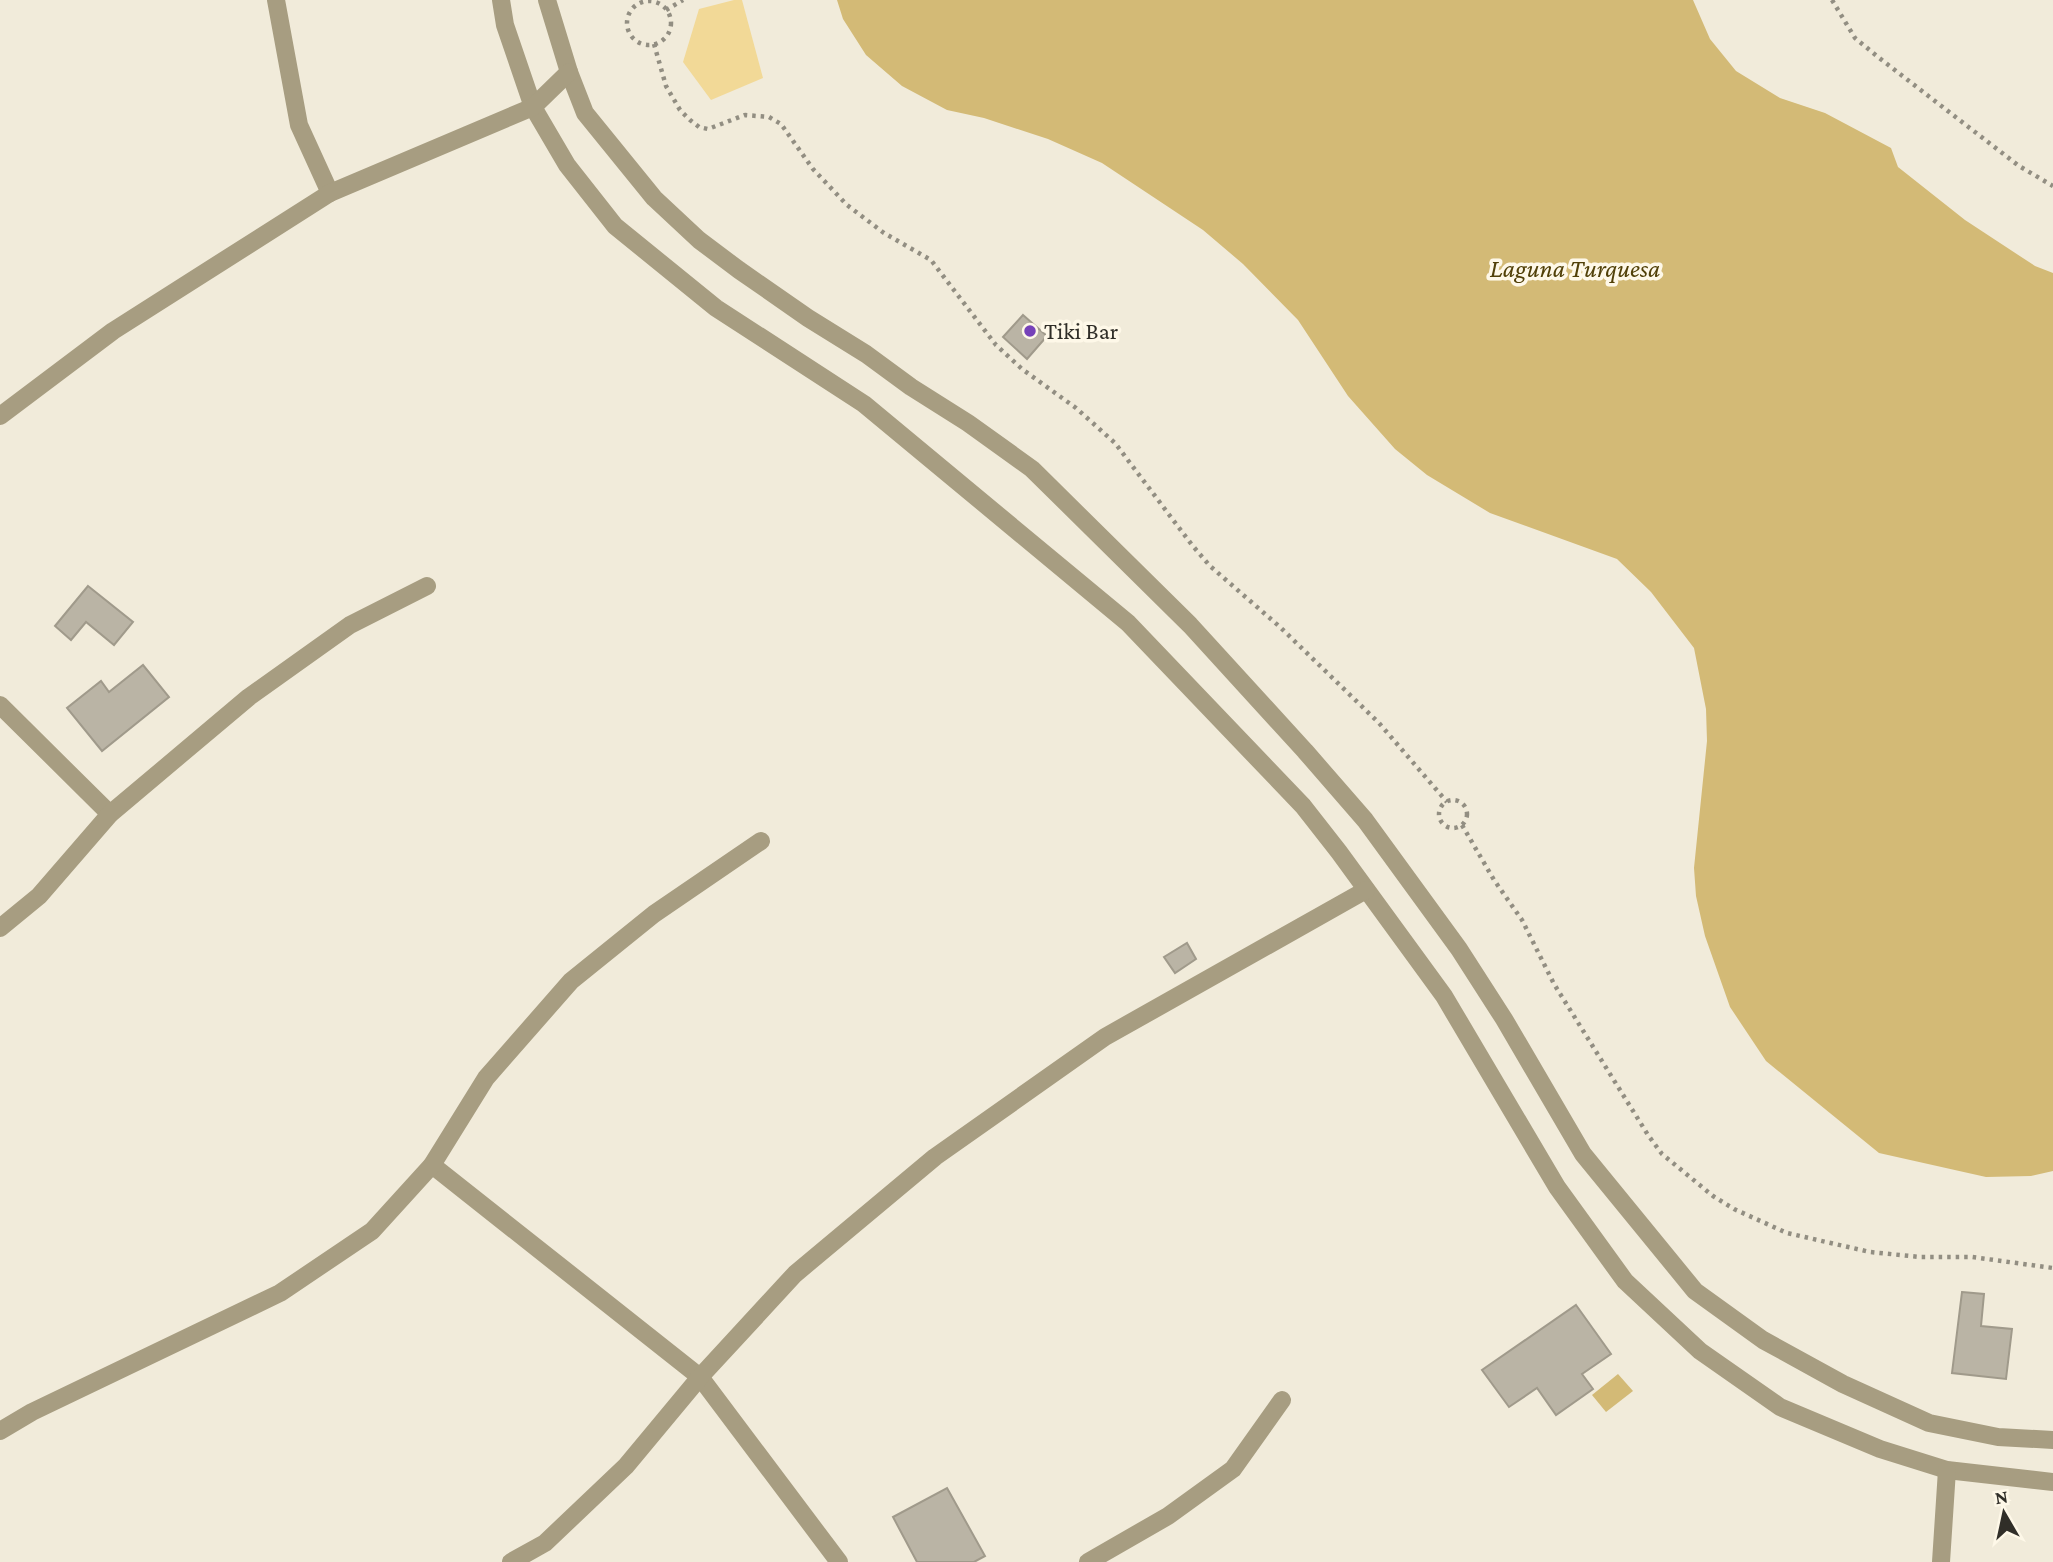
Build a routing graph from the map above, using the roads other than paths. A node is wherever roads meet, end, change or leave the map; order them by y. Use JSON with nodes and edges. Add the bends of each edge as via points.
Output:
{"nodes":[{"id":1,"x":276,"y":0,"type":"edge"},
{"id":2,"x":501,"y":0,"type":"edge"},
{"id":3,"x":547,"y":0,"type":"edge"},
{"id":4,"x":569,"y":72,"type":"junction"},
{"id":5,"x":533,"y":107,"type":"junction"},
{"id":6,"x":330,"y":193,"type":"junction"},
{"id":7,"x":0,"y":416,"type":"edge"},
{"id":8,"x":427,"y":586,"type":"dead end"},
{"id":9,"x":0,"y":705,"type":"edge"},
{"id":10,"x":110,"y":814,"type":"junction"},
{"id":11,"x":761,"y":841,"type":"dead end"},
{"id":12,"x":1366,"y":890,"type":"junction"},
{"id":13,"x":0,"y":928,"type":"edge"},
{"id":14,"x":432,"y":1166,"type":"junction"},
{"id":15,"x":700,"y":1377,"type":"junction"},
{"id":16,"x":1282,"y":1400,"type":"dead end"},
{"id":17,"x":0,"y":1431,"type":"edge"},
{"id":18,"x":2053,"y":1440,"type":"edge"},
{"id":19,"x":1947,"y":1469,"type":"junction"},
{"id":20,"x":2053,"y":1482,"type":"edge"},
{"id":21,"x":512,"y":1562,"type":"edge"},
{"id":22,"x":839,"y":1562,"type":"edge"},
{"id":23,"x":1088,"y":1562,"type":"edge"},
{"id":24,"x":1941,"y":1562,"type":"edge"}],
"edges":[{"from":1,"to":6,"type":"street","via":[[299,125]]},
{"from":2,"to":5,"type":"street"},
{"from":3,"to":4,"type":"street"},
{"from":4,"to":5,"type":"street"},
{"from":4,"to":18,"type":"street","via":[[585,113],[654,198],[699,240],[1032,469],[1217,655],[1394,858],[1481,984],[1583,1154],[1695,1291],[1763,1340],[1843,1384],[1929,1423],[1998,1437]]},
{"from":5,"to":6,"type":"street"},
{"from":5,"to":12,"type":"street","via":[[567,165],[615,226],[716,308],[864,404],[1128,624],[1303,806]]},
{"from":6,"to":7,"type":"street","via":[[113,331]]},
{"from":8,"to":10,"type":"street","via":[[350,625],[249,697]]},
{"from":9,"to":10,"type":"street"},
{"from":10,"to":13,"type":"street","via":[[39,896]]},
{"from":11,"to":14,"type":"street","via":[[654,914],[571,981],[486,1079]]},
{"from":12,"to":15,"type":"street","via":[[1105,1037],[936,1157],[795,1274]]},
{"from":12,"to":19,"type":"street","via":[[1444,996],[1558,1187],[1625,1281],[1700,1351],[1780,1407],[1880,1449]]},
{"from":14,"to":15,"type":"street"},
{"from":14,"to":17,"type":"street","via":[[372,1231],[280,1293]]},
{"from":15,"to":21,"type":"street","via":[[626,1466],[545,1543]]},
{"from":15,"to":22,"type":"street"},
{"from":16,"to":23,"type":"street","via":[[1233,1469],[1168,1516]]},
{"from":19,"to":20,"type":"street"},
{"from":19,"to":24,"type":"street"}]}
